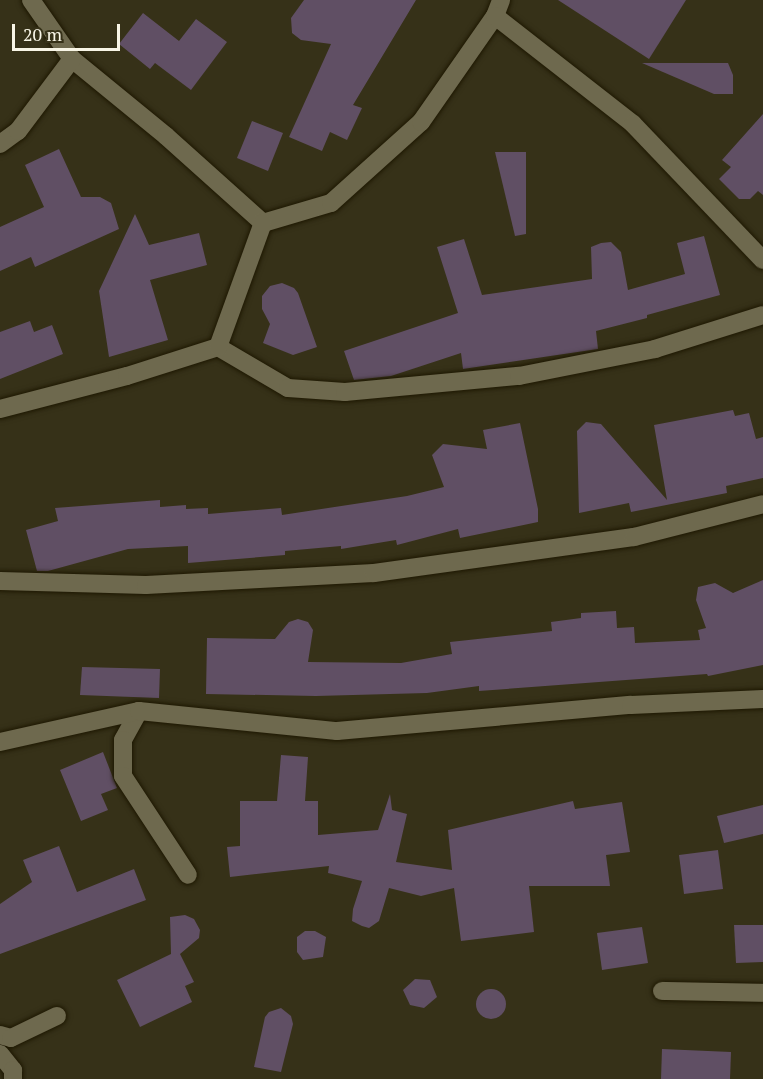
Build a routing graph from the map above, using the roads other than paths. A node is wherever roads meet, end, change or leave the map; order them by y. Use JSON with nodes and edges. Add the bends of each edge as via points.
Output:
{"nodes":[{"id":1,"x":31,"y":0,"type":"edge"},
{"id":2,"x":498,"y":8,"type":"edge"},
{"id":3,"x":72,"y":59,"type":"junction"},
{"id":4,"x":0,"y":144,"type":"edge"},
{"id":5,"x":263,"y":223,"type":"junction"},
{"id":6,"x":763,"y":260,"type":"edge"},
{"id":7,"x":763,"y":315,"type":"edge"},
{"id":8,"x":218,"y":347,"type":"junction"},
{"id":9,"x":0,"y":409,"type":"edge"},
{"id":10,"x":763,"y":504,"type":"edge"},
{"id":11,"x":0,"y":581,"type":"edge"},
{"id":12,"x":763,"y":699,"type":"edge"},
{"id":13,"x":139,"y":711,"type":"junction"},
{"id":14,"x":0,"y":742,"type":"edge"},
{"id":15,"x":188,"y":875,"type":"dead end"},
{"id":16,"x":662,"y":991,"type":"dead end"},
{"id":17,"x":763,"y":993,"type":"edge"},
{"id":18,"x":57,"y":1016,"type":"dead end"},
{"id":19,"x":0,"y":1035,"type":"edge"},
{"id":20,"x":0,"y":1054,"type":"edge"},
{"id":21,"x":12,"y":1079,"type":"edge"}],
"edges":[{"from":1,"to":3,"type":"street"},
{"from":2,"to":5,"type":"street","via":[[421,122],[331,203]]},
{"from":2,"to":6,"type":"street","via":[[633,124]]},
{"from":3,"to":4,"type":"street","via":[[18,131]]},
{"from":3,"to":5,"type":"street"},
{"from":5,"to":8,"type":"street"},
{"from":7,"to":8,"type":"street","via":[[655,349],[519,376],[345,392],[288,388]]},
{"from":8,"to":9,"type":"street","via":[[127,376]]},
{"from":10,"to":11,"type":"street","via":[[634,537],[374,573],[146,585]]},
{"from":12,"to":13,"type":"street","via":[[631,705],[337,731]]},
{"from":13,"to":14,"type":"street"},
{"from":13,"to":15,"type":"street","via":[[123,740],[123,776]]},
{"from":16,"to":17,"type":"street"},
{"from":18,"to":19,"type":"street","via":[[11,1038]]},
{"from":20,"to":21,"type":"street","via":[[13,1070]]}]}
